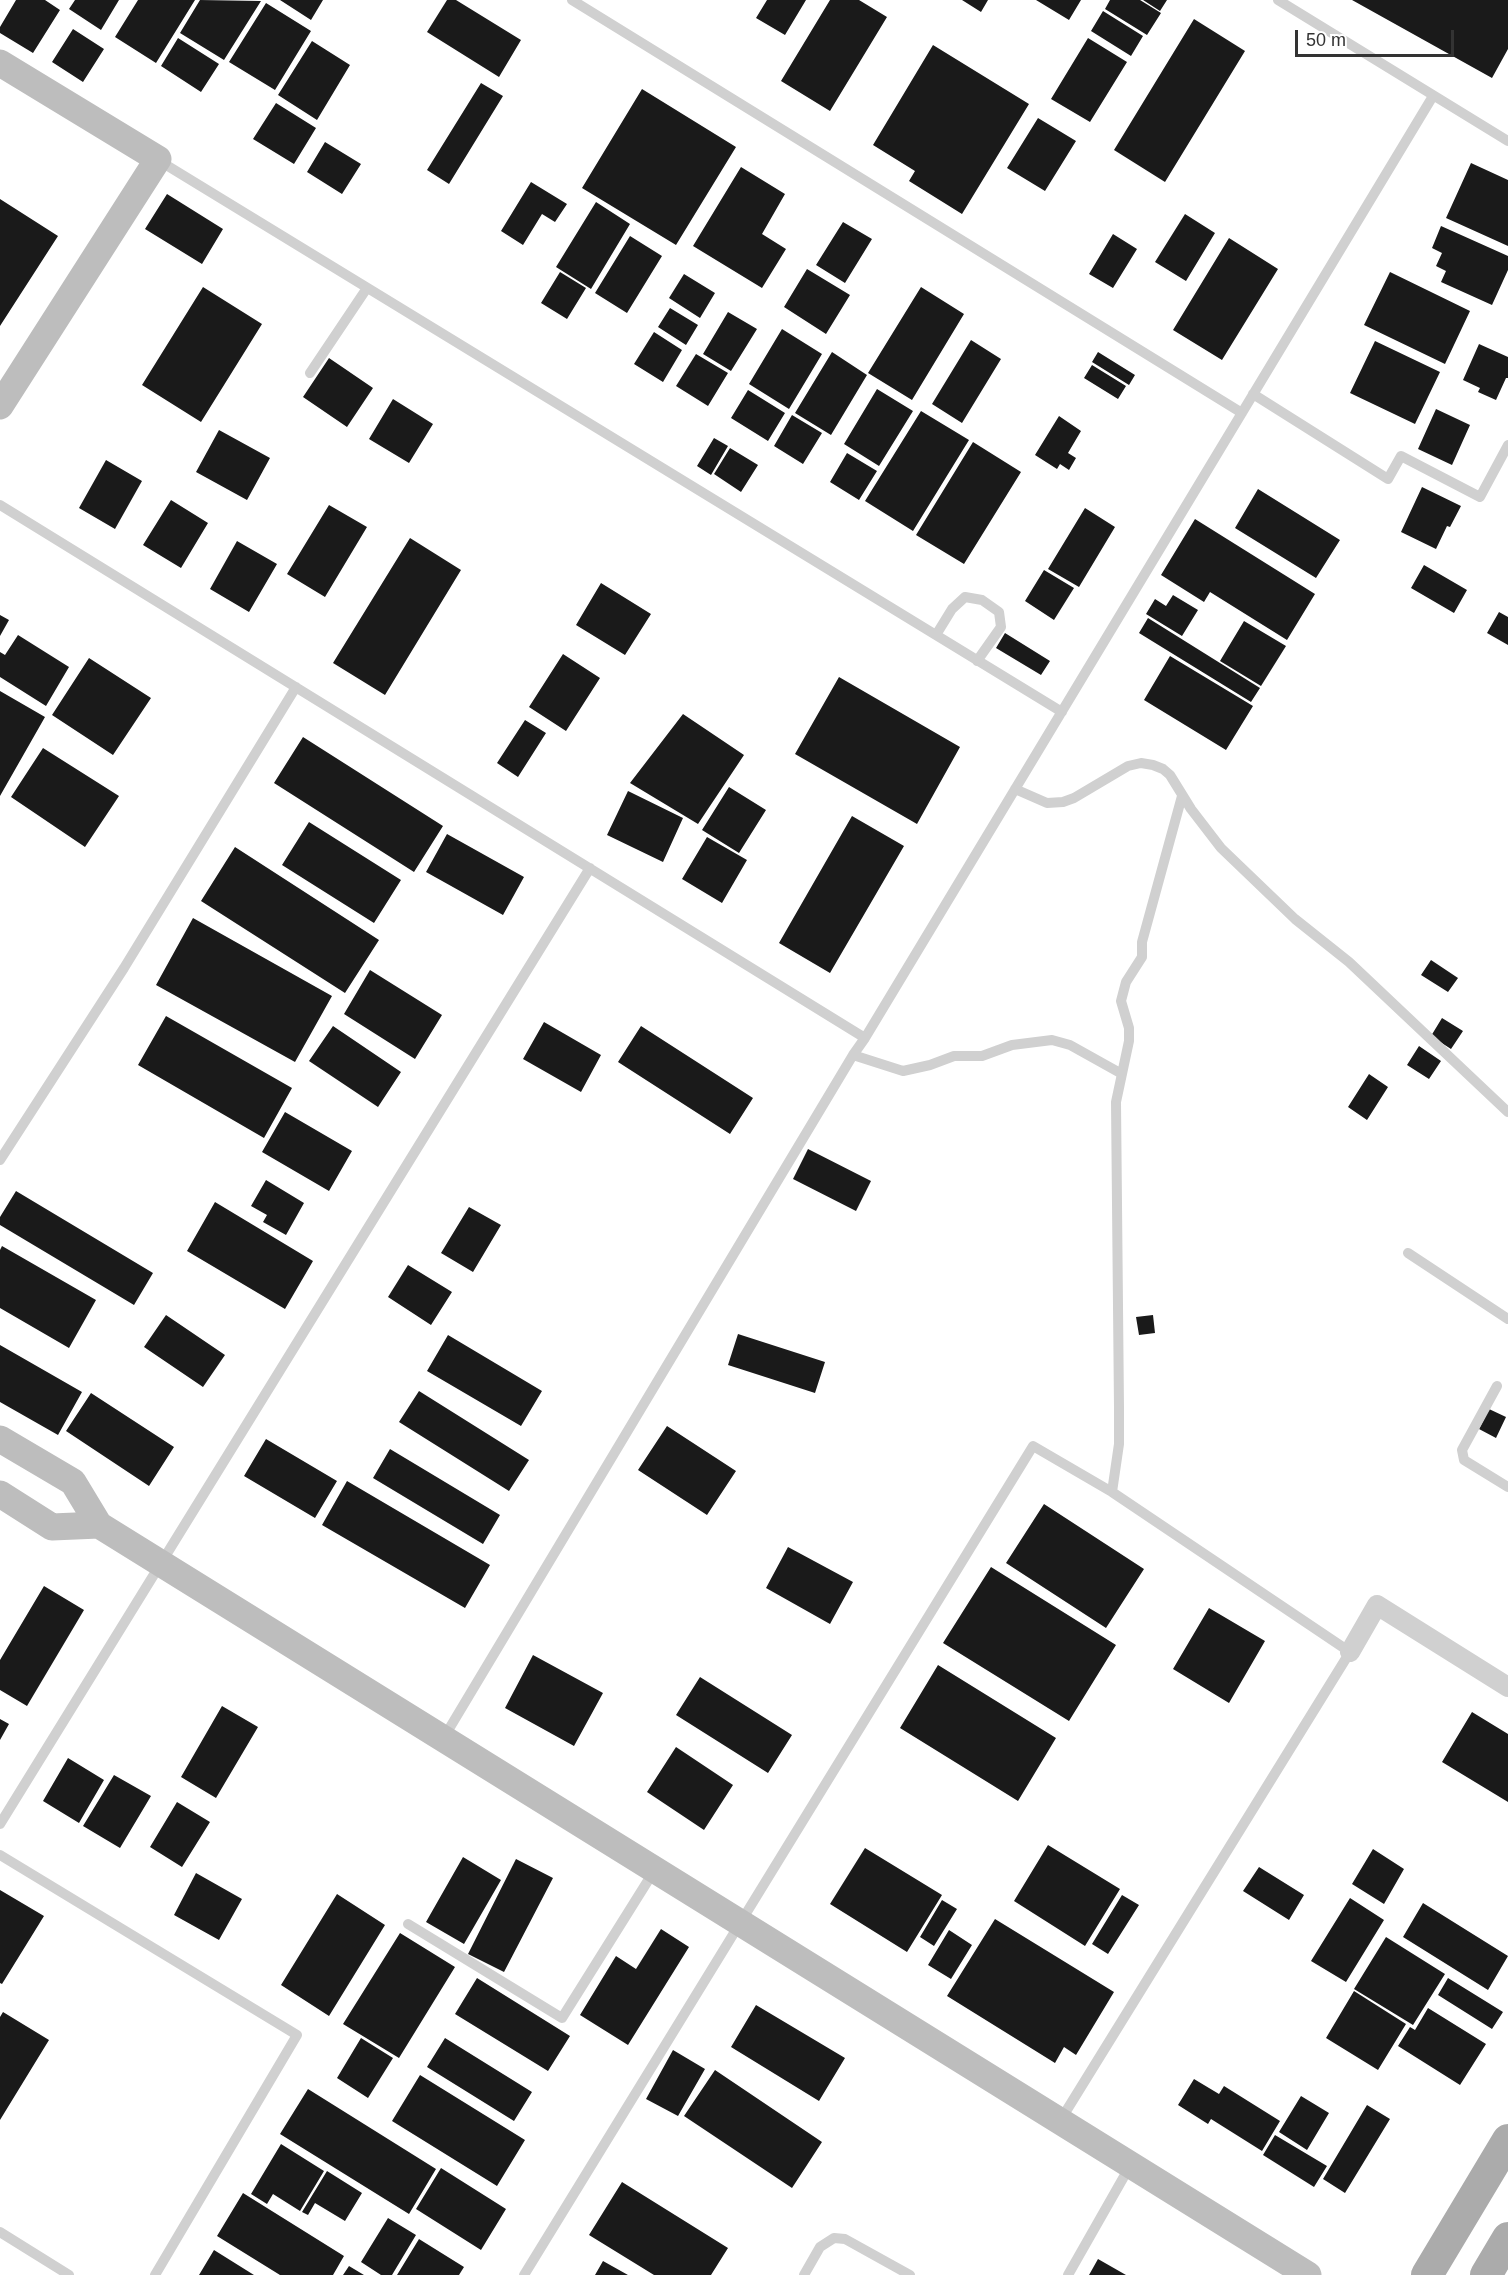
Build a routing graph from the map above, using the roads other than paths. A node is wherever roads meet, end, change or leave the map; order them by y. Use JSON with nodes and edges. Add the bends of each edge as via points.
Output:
{"nodes":[{"id":1,"x":572,"y":0,"type":"edge"},
{"id":2,"x":1278,"y":0,"type":"edge"},
{"id":3,"x":0,"y":63,"type":"edge"},
{"id":4,"x":1433,"y":96,"type":"junction"},
{"id":5,"x":1508,"y":141,"type":"edge"},
{"id":6,"x":158,"y":159,"type":"junction"},
{"id":7,"x":367,"y":288,"type":"junction"},
{"id":8,"x":310,"y":373,"type":"dead end"},
{"id":9,"x":1253,"y":394,"type":"junction"},
{"id":10,"x":0,"y":406,"type":"edge"},
{"id":11,"x":1242,"y":413,"type":"junction"},
{"id":12,"x":1508,"y":445,"type":"edge"},
{"id":13,"x":0,"y":505,"type":"edge"},
{"id":14,"x":936,"y":635,"type":"junction"},
{"id":15,"x":977,"y":661,"type":"junction"},
{"id":16,"x":296,"y":687,"type":"junction"},
{"id":17,"x":1062,"y":712,"type":"junction"},
{"id":18,"x":1015,"y":789,"type":"junction"},
{"id":19,"x":1182,"y":796,"type":"junction"},
{"id":20,"x":590,"y":868,"type":"junction"},
{"id":21,"x":866,"y":1038,"type":"junction"},
{"id":22,"x":853,"y":1055,"type":"junction"},
{"id":23,"x":1122,"y":1074,"type":"junction"},
{"id":24,"x":1508,"y":1112,"type":"edge"},
{"id":25,"x":0,"y":1160,"type":"edge"},
{"id":26,"x":1408,"y":1253,"type":"dead end"},
{"id":27,"x":1508,"y":1319,"type":"edge"},
{"id":28,"x":1497,"y":1386,"type":"dead end"},
{"id":29,"x":0,"y":1439,"type":"edge"},
{"id":30,"x":1508,"y":1487,"type":"edge"},
{"id":31,"x":1112,"y":1492,"type":"junction"},
{"id":32,"x":0,"y":1494,"type":"edge"},
{"id":33,"x":99,"y":1525,"type":"junction"},
{"id":34,"x":161,"y":1564,"type":"junction"},
{"id":35,"x":1350,"y":1652,"type":"junction"},
{"id":36,"x":1508,"y":1687,"type":"edge"},
{"id":37,"x":443,"y":1739,"type":"junction"},
{"id":38,"x":0,"y":1824,"type":"edge"},
{"id":39,"x":0,"y":1855,"type":"edge"},
{"id":40,"x":655,"y":1871,"type":"junction"},
{"id":41,"x":740,"y":1923,"type":"junction"},
{"id":42,"x":408,"y":1924,"type":"dead end"},
{"id":43,"x":1060,"y":2121,"type":"junction"},
{"id":44,"x":1508,"y":2140,"type":"edge"},
{"id":45,"x":1130,"y":2165,"type":"junction"},
{"id":46,"x":0,"y":2232,"type":"edge"},
{"id":47,"x":1508,"y":2238,"type":"edge"},
{"id":48,"x":69,"y":2275,"type":"edge"},
{"id":49,"x":155,"y":2275,"type":"edge"},
{"id":50,"x":524,"y":2275,"type":"edge"},
{"id":51,"x":804,"y":2275,"type":"edge"},
{"id":52,"x":910,"y":2275,"type":"edge"},
{"id":53,"x":1068,"y":2275,"type":"edge"},
{"id":54,"x":1308,"y":2275,"type":"edge"},
{"id":55,"x":1427,"y":2275,"type":"edge"},
{"id":56,"x":1486,"y":2275,"type":"edge"}],
"edges":[{"from":1,"to":11,"type":"lane"},
{"from":2,"to":4,"type":"lane"},
{"from":3,"to":6,"type":"street"},
{"from":4,"to":5,"type":"lane"},
{"from":4,"to":9,"type":"lane"},
{"from":6,"to":7,"type":"lane"},
{"from":6,"to":10,"type":"street"},
{"from":7,"to":8,"type":"lane"},
{"from":7,"to":14,"type":"lane"},
{"from":9,"to":11,"type":"lane"},
{"from":9,"to":12,"type":"lane","via":[[1388,479],[1401,456],[1480,497]]},
{"from":11,"to":17,"type":"lane"},
{"from":13,"to":16,"type":"lane"},
{"from":14,"to":15,"type":"lane"},
{"from":14,"to":15,"type":"lane","via":[[952,609],[965,597],[982,600],[999,612],[1001,627]]},
{"from":15,"to":17,"type":"lane"},
{"from":16,"to":20,"type":"lane"},
{"from":16,"to":25,"type":"lane","via":[[124,968]]},
{"from":17,"to":18,"type":"lane"},
{"from":18,"to":19,"type":"lane","via":[[1047,803],[1063,802],[1128,766],[1141,764],[1163,769]]},
{"from":18,"to":21,"type":"lane"},
{"from":19,"to":23,"type":"lane","via":[[1142,942],[1142,957],[1122,992],[1121,1004],[1130,1028]]},
{"from":19,"to":24,"type":"lane","via":[[1221,848]]},
{"from":20,"to":21,"type":"lane"},
{"from":20,"to":34,"type":"lane"},
{"from":21,"to":22,"type":"lane"},
{"from":22,"to":23,"type":"lane","via":[[903,1071],[954,1056],[982,1056],[1012,1045],[1052,1040],[1070,1045]]},
{"from":22,"to":37,"type":"lane"},
{"from":23,"to":31,"type":"lane","via":[[1116,1102],[1119,1444]]},
{"from":26,"to":27,"type":"lane"},
{"from":28,"to":30,"type":"lane","via":[[1462,1450],[1464,1460]]},
{"from":29,"to":33,"type":"street","via":[[73,1482]]},
{"from":31,"to":35,"type":"lane"},
{"from":31,"to":41,"type":"lane","via":[[1033,1446]]},
{"from":32,"to":33,"type":"street","via":[[52,1527]]},
{"from":33,"to":34,"type":"street"},
{"from":34,"to":37,"type":"street"},
{"from":34,"to":38,"type":"lane"},
{"from":35,"to":36,"type":"street","via":[[1377,1605]]},
{"from":35,"to":43,"type":"lane"},
{"from":37,"to":40,"type":"street"},
{"from":39,"to":49,"type":"lane","via":[[297,2035]]},
{"from":40,"to":41,"type":"street"},
{"from":40,"to":42,"type":"lane","via":[[562,2018]]},
{"from":41,"to":43,"type":"street"},
{"from":41,"to":50,"type":"lane"},
{"from":43,"to":45,"type":"street"},
{"from":44,"to":55,"type":"main road"},
{"from":45,"to":53,"type":"lane"},
{"from":45,"to":54,"type":"street"},
{"from":46,"to":48,"type":"lane"},
{"from":47,"to":56,"type":"main road"},
{"from":51,"to":52,"type":"lane","via":[[820,2247],[834,2238],[845,2239]]}]}
